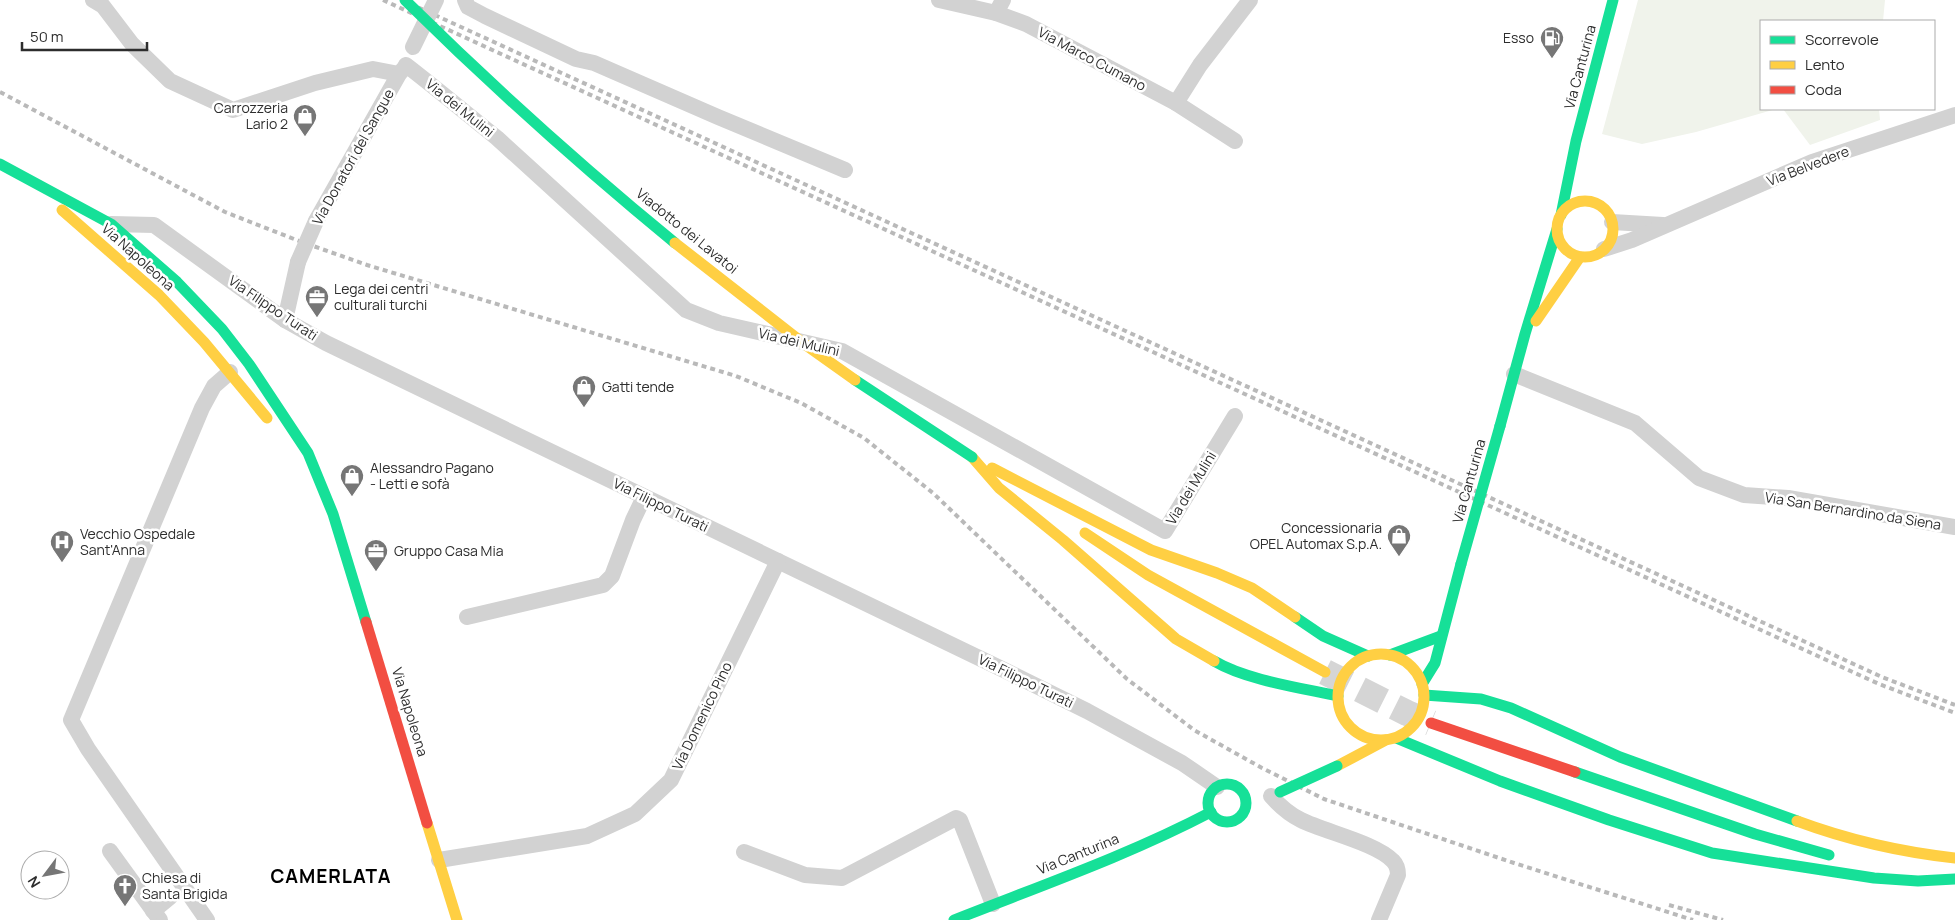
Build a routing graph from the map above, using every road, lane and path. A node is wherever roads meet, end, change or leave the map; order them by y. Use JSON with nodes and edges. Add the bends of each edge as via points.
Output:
{"nodes":[{"id":1,"x":93,"y":0,"type":"edge"},
{"id":2,"x":405,"y":0,"type":"edge"},
{"id":3,"x":436,"y":0,"type":"edge"},
{"id":4,"x":465,"y":0,"type":"edge"},
{"id":5,"x":939,"y":0,"type":"edge"},
{"id":6,"x":1250,"y":0,"type":"edge"},
{"id":7,"x":1613,"y":0,"type":"edge"},
{"id":8,"x":1000,"y":7,"type":"edge"},
{"id":9,"x":403,"y":70,"type":"junction"},
{"id":10,"x":1176,"y":103,"type":"junction"},
{"id":11,"x":1955,"y":115,"type":"edge"},
{"id":12,"x":1235,"y":141,"type":"dead end"},
{"id":13,"x":1576,"y":141,"type":"junction"},
{"id":14,"x":0,"y":164,"type":"edge"},
{"id":15,"x":845,"y":170,"type":"dead end"},
{"id":16,"x":17,"y":172,"type":"junction"},
{"id":17,"x":1582,"y":175,"type":"dead end"},
{"id":18,"x":1561,"y":215,"type":"junction"},
{"id":19,"x":1612,"y":222,"type":"junction"},
{"id":20,"x":111,"y":224,"type":"junction"},
{"id":21,"x":1665,"y":225,"type":"junction"},
{"id":22,"x":1557,"y":229,"type":"junction"},
{"id":23,"x":1604,"y":249,"type":"junction"},
{"id":24,"x":1580,"y":257,"type":"junction"},
{"id":25,"x":285,"y":320,"type":"junction"},
{"id":26,"x":1525,"y":334,"type":"junction"},
{"id":27,"x":230,"y":372,"type":"junction"},
{"id":28,"x":1514,"y":374,"type":"junction"},
{"id":29,"x":268,"y":393,"type":"junction"},
{"id":30,"x":1235,"y":416,"type":"dead end"},
{"id":31,"x":277,"y":430,"type":"dead end"},
{"id":32,"x":972,"y":457,"type":"junction"},
{"id":33,"x":302,"y":468,"type":"dead end"},
{"id":34,"x":644,"y":497,"type":"junction"},
{"id":35,"x":333,"y":514,"type":"junction"},
{"id":36,"x":1060,"y":516,"type":"dead end"},
{"id":37,"x":1955,"y":526,"type":"edge"},
{"id":38,"x":1076,"y":527,"type":"dead end"},
{"id":39,"x":778,"y":561,"type":"junction"},
{"id":40,"x":467,"y":617,"type":"dead end"},
{"id":41,"x":1441,"y":636,"type":"junction"},
{"id":42,"x":1390,"y":655,"type":"junction"},
{"id":43,"x":1368,"y":656,"type":"junction"},
{"id":44,"x":1325,"y":672,"type":"tunnel mouth"},
{"id":45,"x":1423,"y":690,"type":"junction"},
{"id":46,"x":1338,"y":696,"type":"junction"},
{"id":47,"x":1346,"y":722,"type":"junction"},
{"id":48,"x":1431,"y":722,"type":"tunnel mouth"},
{"id":49,"x":1391,"y":739,"type":"junction"},
{"id":50,"x":1337,"y":766,"type":"junction"},
{"id":51,"x":1217,"y":787,"type":"junction"},
{"id":52,"x":1263,"y":798,"type":"junction"},
{"id":53,"x":1211,"y":812,"type":"junction"},
{"id":54,"x":110,"y":851,"type":"dead end"},
{"id":55,"x":744,"y":852,"type":"dead end"},
{"id":56,"x":1844,"y":858,"type":"dead end"},
{"id":57,"x":1955,"y":858,"type":"edge"},
{"id":58,"x":439,"y":860,"type":"junction"},
{"id":59,"x":1955,"y":870,"type":"edge"},
{"id":60,"x":1918,"y":875,"type":"junction"},
{"id":61,"x":1955,"y":879,"type":"edge"},
{"id":62,"x":170,"y":898,"type":"dead end"},
{"id":63,"x":993,"y":904,"type":"junction"},
{"id":64,"x":156,"y":915,"type":"edge"},
{"id":65,"x":208,"y":920,"type":"edge"},
{"id":66,"x":457,"y":920,"type":"edge"},
{"id":67,"x":954,"y":920,"type":"edge"},
{"id":68,"x":1379,"y":920,"type":"edge"}],
"edges":[{"from":1,"to":9,"type":"street","via":[[103,6],[132,44],[170,81],[232,110],[373,69]]},
{"from":2,"to":32,"type":"main road","name":"Viadotto dei Lavatoi","bridge":true,"via":[[449,45],[662,232],[804,344]]},
{"from":3,"to":9,"type":"street","name":"Via Donatori del Sangue","bridge":true},
{"from":4,"to":15,"type":"street","via":[[468,6],[485,16],[576,59],[594,62]]},
{"from":5,"to":8,"type":"street","name":"Via Marco Cumano"},
{"from":6,"to":10,"type":"street","via":[[1200,65]]},
{"from":7,"to":13,"type":"main road","name":"Via Canturina"},
{"from":8,"to":10,"type":"street","name":"Via Marco Cumano"},
{"from":9,"to":25,"type":"street","name":"Via Donatori del Sangue","bridge":true,"via":[[316,221],[298,262]]},
{"from":9,"to":30,"type":"street","name":"Via dei Mulini","via":[[444,94],[497,138],[686,310],[719,323],[842,351],[1165,531]]},
{"from":10,"to":12,"type":"street","name":"Via Marco Cumano"},
{"from":11,"to":21,"type":"street","name":"Via Belvedere","via":[[1812,162]]},
{"from":13,"to":17,"type":"main road","name":"Via Canturina"},
{"from":13,"to":18,"type":"main road","name":"Via Canturina"},
{"from":14,"to":16,"type":"main road","name":"Via Napoleona"},
{"from":16,"to":20,"type":"main road","name":"Via Napoleona","via":[[86,221]]},
{"from":16,"to":27,"type":"main road","name":"Via Napoleona","via":[[159,294]]},
{"from":18,"to":19,"type":"main road","via":[[1568,206],[1586,197],[1600,205]]},
{"from":18,"to":22,"type":"main road"},
{"from":19,"to":21,"type":"street","name":"Via Belvedere"},
{"from":19,"to":23,"type":"main road","via":[[1610,241]]},
{"from":20,"to":25,"type":"street","name":"Via Filippo Turati","via":[[154,225]]},
{"from":20,"to":29,"type":"main road","name":"Via Napoleona","via":[[177,282],[222,328]]},
{"from":21,"to":23,"type":"street","name":"Via Belvedere"},
{"from":22,"to":24,"type":"main road","via":[[1560,243]]},
{"from":22,"to":26,"type":"main road","name":"Via Canturina"},
{"from":23,"to":24,"type":"main road","via":[[1588,257]]},
{"from":24,"to":26,"type":"main road","name":"Via Canturina"},
{"from":25,"to":34,"type":"street","name":"Via Filippo Turati","via":[[326,344]]},
{"from":26,"to":28,"type":"main road","name":"Via Canturina"},
{"from":27,"to":29,"type":"main road","name":"Via Napoleona"},
{"from":27,"to":31,"type":"main road","name":"Via Napoleona"},
{"from":27,"to":65,"type":"street","via":[[214,386],[202,408],[71,720]]},
{"from":28,"to":37,"type":"street","name":"Via San Bernardino da Siena","via":[[1635,423],[1699,478],[1744,495],[1788,498]]},
{"from":28,"to":41,"type":"main road","name":"Via Canturina","bridge":true},
{"from":29,"to":35,"type":"main road","name":"Via Napoleona","via":[[308,453]]},
{"from":32,"to":36,"type":"main road"},
{"from":32,"to":43,"type":"main road","via":[[1151,550],[1252,588],[1323,636]]},
{"from":32,"to":46,"type":"main road","via":[[999,488],[1176,639],[1225,668],[1277,684]]},
{"from":33,"to":35,"type":"main road","name":"Via Napoleona"},
{"from":34,"to":39,"type":"street","name":"Via Filippo Turati"},
{"from":34,"to":40,"type":"street","via":[[612,576],[603,585]]},
{"from":35,"to":58,"type":"main road","name":"Via Napoleona"},
{"from":38,"to":44,"type":"main road","via":[[1148,575]]},
{"from":39,"to":51,"type":"street","name":"Via Filippo Turati","via":[[1087,711]]},
{"from":39,"to":58,"type":"street","name":"Via Domenico Pino","via":[[671,780],[635,814],[587,836]]},
{"from":41,"to":42,"type":"main road"},
{"from":41,"to":45,"type":"main road","name":"Via Canturina","via":[[1435,663]]},
{"from":42,"to":43,"type":"main road"},
{"from":42,"to":45,"type":"main road","via":[[1411,666]]},
{"from":43,"to":46,"type":"main road","via":[[1347,671],[1340,683]]},
{"from":45,"to":49,"type":"main road","via":[[1423,708],[1418,721],[1408,731]]},
{"from":45,"to":57,"type":"main road","via":[[1481,699],[1511,708],[1620,757],[1829,833],[1919,854]]},
{"from":46,"to":47,"type":"main road"},
{"from":47,"to":49,"type":"main road","via":[[1364,737]]},
{"from":47,"to":50,"type":"main road","via":[[1345,746]]},
{"from":48,"to":56,"type":"main road","via":[[1755,834]]},
{"from":49,"to":50,"type":"main road"},
{"from":49,"to":60,"type":"main road","via":[[1617,823],[1712,853],[1874,878]]},
{"from":50,"to":52,"type":"main road","bridge":true},
{"from":51,"to":52,"type":"main road","via":[[1226,784],[1236,786],[1244,793]]},
{"from":51,"to":53,"type":"main road","via":[[1210,795]]},
{"from":52,"to":53,"type":"main road","via":[[1231,821],[1221,821]]},
{"from":52,"to":68,"type":"street","via":[[1394,862],[1398,875]]},
{"from":53,"to":63,"type":"main road","name":"Via Canturina","via":[[1116,856]]},
{"from":54,"to":64,"type":"street"},
{"from":55,"to":63,"type":"street","via":[[805,875],[842,878],[956,818],[960,820]]},
{"from":58,"to":66,"type":"main road","name":"Via Napoleona"},
{"from":59,"to":60,"type":"main road"},
{"from":60,"to":61,"type":"main road"},
{"from":62,"to":64,"type":"street"},
{"from":63,"to":67,"type":"main road","name":"Via Canturina"}]}
